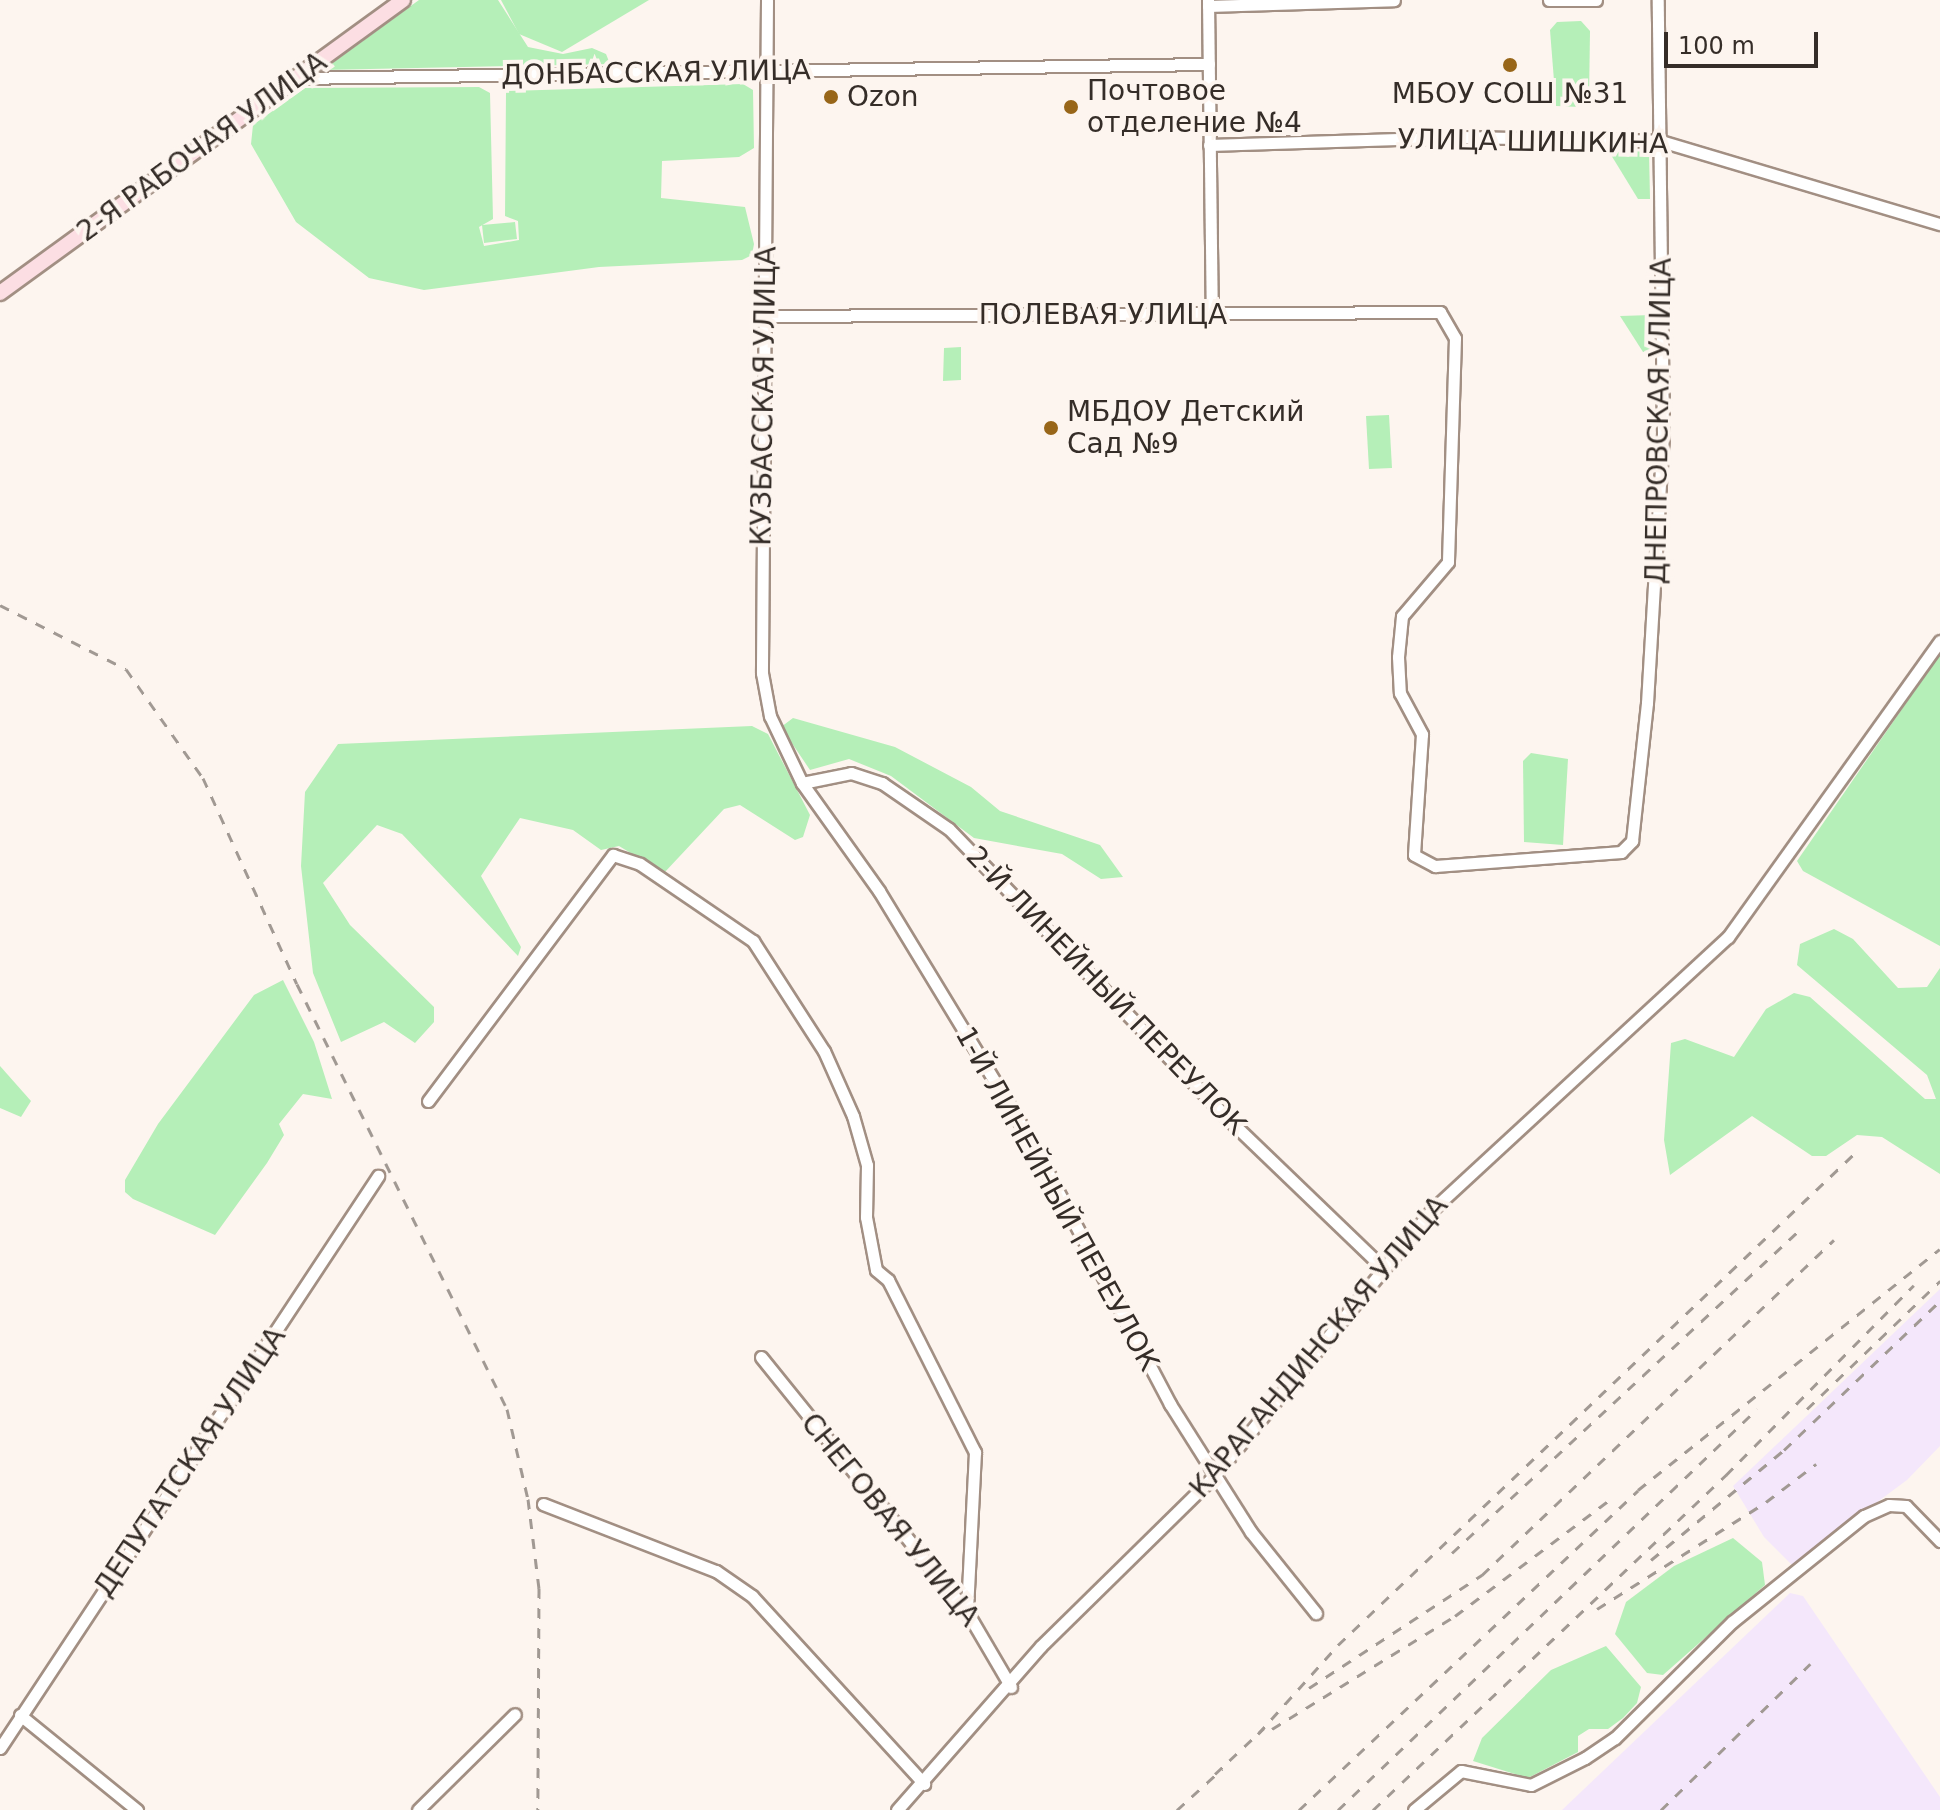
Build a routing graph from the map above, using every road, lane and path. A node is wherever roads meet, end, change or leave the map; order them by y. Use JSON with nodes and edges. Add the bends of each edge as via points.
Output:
{"nodes":[{"id":1,"x":403,"y":0,"type":"edge"},
{"id":2,"x":767,"y":0,"type":"edge"},
{"id":3,"x":1394,"y":0,"type":"edge"},
{"id":4,"x":1549,"y":0,"type":"edge"},
{"id":5,"x":1596,"y":0,"type":"edge"},
{"id":6,"x":1658,"y":0,"type":"edge"},
{"id":7,"x":1208,"y":3,"type":"edge"},
{"id":8,"x":1209,"y":64,"type":"junction"},
{"id":9,"x":766,"y":71,"type":"junction"},
{"id":10,"x":295,"y":78,"type":"junction"},
{"id":11,"x":1661,"y":141,"type":"junction"},
{"id":12,"x":1209,"y":145,"type":"junction"},
{"id":13,"x":1940,"y":224,"type":"edge"},
{"id":14,"x":0,"y":293,"type":"edge"},
{"id":15,"x":1212,"y":314,"type":"junction"},
{"id":16,"x":766,"y":316,"type":"junction"},
{"id":17,"x":1448,"y":562,"type":"joint"},
{"id":18,"x":1940,"y":641,"type":"edge"},
{"id":19,"x":802,"y":783,"type":"junction"},
{"id":20,"x":428,"y":1101,"type":"dead end"},
{"id":21,"x":378,"y":1176,"type":"dead end"},
{"id":22,"x":1381,"y":1266,"type":"junction"},
{"id":23,"x":761,"y":1357,"type":"dead end"},
{"id":24,"x":1215,"y":1475,"type":"junction"},
{"id":25,"x":543,"y":1504,"type":"dead end"},
{"id":26,"x":1940,"y":1541,"type":"edge"},
{"id":27,"x":967,"y":1612,"type":"junction"},
{"id":28,"x":1316,"y":1613,"type":"dead end"},
{"id":29,"x":1011,"y":1687,"type":"junction"},
{"id":30,"x":515,"y":1714,"type":"dead end"},
{"id":31,"x":20,"y":1715,"type":"junction"},
{"id":32,"x":0,"y":1748,"type":"edge"},
{"id":33,"x":924,"y":1784,"type":"junction"},
{"id":34,"x":137,"y":1810,"type":"edge"},
{"id":35,"x":418,"y":1810,"type":"edge"},
{"id":36,"x":897,"y":1810,"type":"edge"},
{"id":37,"x":1414,"y":1810,"type":"edge"}],
"edges":[{"from":1,"to":10,"type":"main road","name":"2-Я РАБОЧАЯ УЛИЦА"},
{"from":2,"to":9,"type":"street","name":"КУЗБАССКАЯ УЛИЦА"},
{"from":3,"to":7,"type":"street"},
{"from":4,"to":5,"type":"street"},
{"from":6,"to":11,"type":"street","name":"ДНЕПРОВСКАЯ УЛИЦА"},
{"from":7,"to":8,"type":"street"},
{"from":8,"to":9,"type":"street","name":"ДОНБАССКАЯ УЛИЦА"},
{"from":8,"to":12,"type":"street"},
{"from":9,"to":10,"type":"street","name":"ДОНБАССКАЯ УЛИЦА"},
{"from":9,"to":16,"type":"street","name":"КУЗБАССКАЯ УЛИЦА"},
{"from":10,"to":14,"type":"main road","name":"2-Я РАБОЧАЯ УЛИЦА"},
{"from":11,"to":12,"type":"street","name":"УЛИЦА ШИШКИНА","via":[[1461,137]]},
{"from":11,"to":13,"type":"street","name":"УЛИЦА ШИШКИНА"},
{"from":11,"to":17,"type":"street","name":"ДНЕПРОВСКАЯ УЛИЦА","via":[[1663,433],[1656,596],[1632,841],[1621,852],[1426,866],[1414,855],[1422,734],[1400,693],[1402,616]]},
{"from":12,"to":15,"type":"street"},
{"from":15,"to":16,"type":"street","name":"ПОЛЕВАЯ УЛИЦА"},
{"from":15,"to":17,"type":"street","name":"ПОЛЕВАЯ УЛИЦА","via":[[1440,312],[1455,338]]},
{"from":16,"to":19,"type":"street","name":"КУЗБАССКАЯ УЛИЦА","via":[[764,699]]},
{"from":18,"to":22,"type":"street","name":"КАРАГАНДИНСКАЯ УЛИЦА","via":[[1728,937],[1485,1157]]},
{"from":19,"to":22,"type":"street","name":"2-Й ЛИНЕЙНЫЙ ПЕРЕУЛОК","via":[[851,773],[882,783],[949,829],[1222,1113]]},
{"from":19,"to":24,"type":"street","name":"1-Й ЛИНЕЙНЫЙ ПЕРЕУЛОК","via":[[879,891],[1019,1120],[1119,1312]]},
{"from":20,"to":27,"type":"street","via":[[602,864],[624,856],[753,941],[824,1051],[867,1165],[866,1217],[876,1270],[888,1280],[975,1452]]},
{"from":21,"to":31,"type":"street","name":"ДЕПУТАТСКАЯ УЛИЦА"},
{"from":22,"to":24,"type":"street","name":"КАРАГАНДИНСКАЯ УЛИЦА","via":[[1346,1322]]},
{"from":23,"to":27,"type":"street","name":"СНЕГОВАЯ УЛИЦА"},
{"from":24,"to":28,"type":"street","name":"1-Й ЛИНЕЙНЫЙ ПЕРЕУЛОК"},
{"from":24,"to":29,"type":"street","name":"КАРАГАНДИНСКАЯ УЛИЦА","via":[[1041,1646]]},
{"from":25,"to":33,"type":"street","via":[[716,1571],[752,1596]]},
{"from":26,"to":37,"type":"street","via":[[1906,1506],[1889,1505],[1864,1516],[1732,1622],[1615,1738],[1585,1758],[1531,1785],[1470,1769],[1446,1779]]},
{"from":27,"to":29,"type":"street","name":"СНЕГОВАЯ УЛИЦА"},
{"from":29,"to":33,"type":"street","name":"КАРАГАНДИНСКАЯ УЛИЦА"},
{"from":30,"to":35,"type":"street"},
{"from":31,"to":32,"type":"street","name":"ДЕПУТАТСКАЯ УЛИЦА"},
{"from":31,"to":34,"type":"street"},
{"from":33,"to":36,"type":"street","name":"КАРАГАНДИНСКАЯ УЛИЦА"}]}
